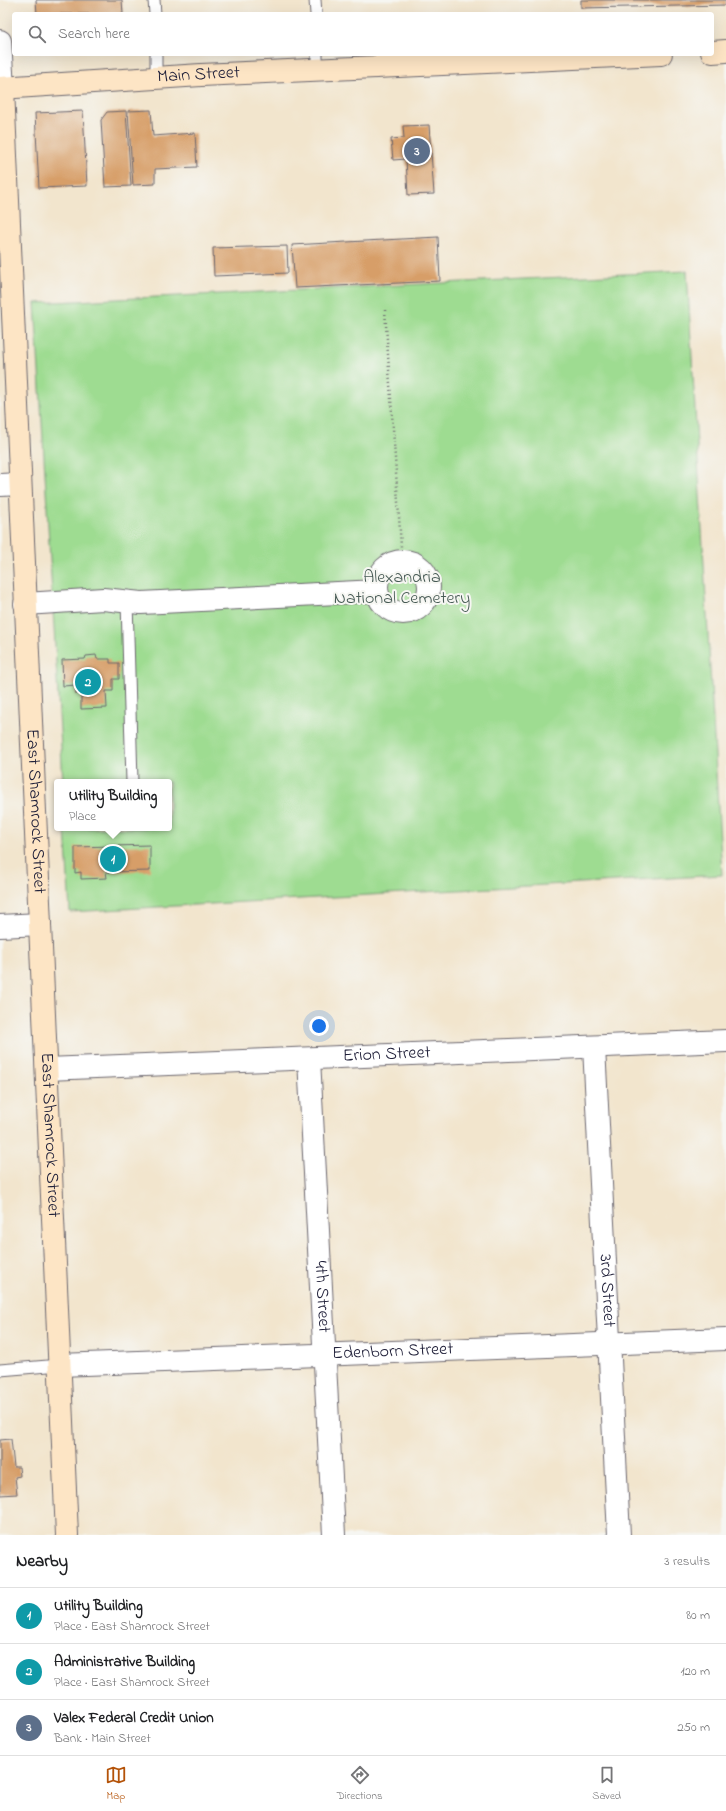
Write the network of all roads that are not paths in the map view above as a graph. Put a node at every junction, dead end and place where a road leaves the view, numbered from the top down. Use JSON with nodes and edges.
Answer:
{"nodes":[{"id":1,"x":154,"y":0,"type":"edge"},
{"id":2,"x":315,"y":0,"type":"edge"},
{"id":3,"x":155,"y":12,"type":"edge"},
{"id":4,"x":316,"y":12,"type":"edge"},
{"id":5,"x":0,"y":41,"type":"edge"},
{"id":6,"x":726,"y":51,"type":"edge"},
{"id":7,"x":714,"y":52,"type":"edge"},
{"id":8,"x":156,"y":56,"type":"edge"},
{"id":9,"x":575,"y":56,"type":"edge"},
{"id":10,"x":317,"y":62,"type":"edge"},
{"id":11,"x":156,"y":79,"type":"junction"},
{"id":12,"x":1,"y":88,"type":"edge"},
{"id":13,"x":10,"y":484,"type":"edge"},
{"id":14,"x":377,"y":591,"type":"junction"},
{"id":15,"x":126,"y":601,"type":"junction"},
{"id":16,"x":26,"y":604,"type":"junction"},
{"id":17,"x":132,"y":779,"type":"edge"},
{"id":18,"x":40,"y":924,"type":"junction"},
{"id":19,"x":0,"y":926,"type":"edge"},
{"id":20,"x":726,"y":1041,"type":"edge"},
{"id":21,"x":594,"y":1047,"type":"junction"},
{"id":22,"x":309,"y":1058,"type":"junction"},
{"id":23,"x":47,"y":1069,"type":"junction"},
{"id":24,"x":726,"y":1339,"type":"edge"},
{"id":25,"x":610,"y":1344,"type":"junction"},
{"id":26,"x":325,"y":1355,"type":"junction"},
{"id":27,"x":60,"y":1365,"type":"junction"},
{"id":28,"x":0,"y":1370,"type":"edge"},
{"id":29,"x":68,"y":1535,"type":"edge"},
{"id":30,"x":334,"y":1535,"type":"edge"},
{"id":31,"x":619,"y":1535,"type":"edge"}],
"edges":[{"from":1,"to":3,"type":"lane"},
{"from":2,"to":4,"type":"lane"},
{"from":5,"to":12,"type":"street"},
{"from":6,"to":7,"type":"main road"},
{"from":8,"to":11,"type":"lane"},
{"from":9,"to":10,"type":"main road","name":"Main Street"},
{"from":10,"to":11,"type":"main road","name":"Main Street"},
{"from":11,"to":12,"type":"main road","name":"Main Street"},
{"from":12,"to":13,"type":"main road","name":"East Shamrock Street"},
{"from":13,"to":16,"type":"main road","name":"East Shamrock Street"},
{"from":14,"to":14,"type":"street"},
{"from":14,"to":15,"type":"street"},
{"from":15,"to":16,"type":"street"},
{"from":15,"to":17,"type":"lane"},
{"from":16,"to":18,"type":"main road","name":"East Shamrock Street"},
{"from":18,"to":19,"type":"street"},
{"from":18,"to":23,"type":"main road","name":"East Shamrock Street"},
{"from":20,"to":21,"type":"street","name":"Erion Street"},
{"from":21,"to":22,"type":"street","name":"Erion Street"},
{"from":21,"to":25,"type":"street","name":"3rd Street"},
{"from":22,"to":23,"type":"street","name":"Erion Street"},
{"from":22,"to":26,"type":"street","name":"4th Street"},
{"from":23,"to":27,"type":"main road","name":"East Shamrock Street"},
{"from":24,"to":25,"type":"street","name":"Edenborn Street"},
{"from":25,"to":26,"type":"street","name":"Edenborn Street"},
{"from":25,"to":31,"type":"street","name":"3rd Street"},
{"from":26,"to":27,"type":"street","name":"Edenborn Street"},
{"from":26,"to":30,"type":"street","name":"4th Street"},
{"from":27,"to":28,"type":"lane"},
{"from":27,"to":29,"type":"main road","name":"East Shamrock Street"}]}
